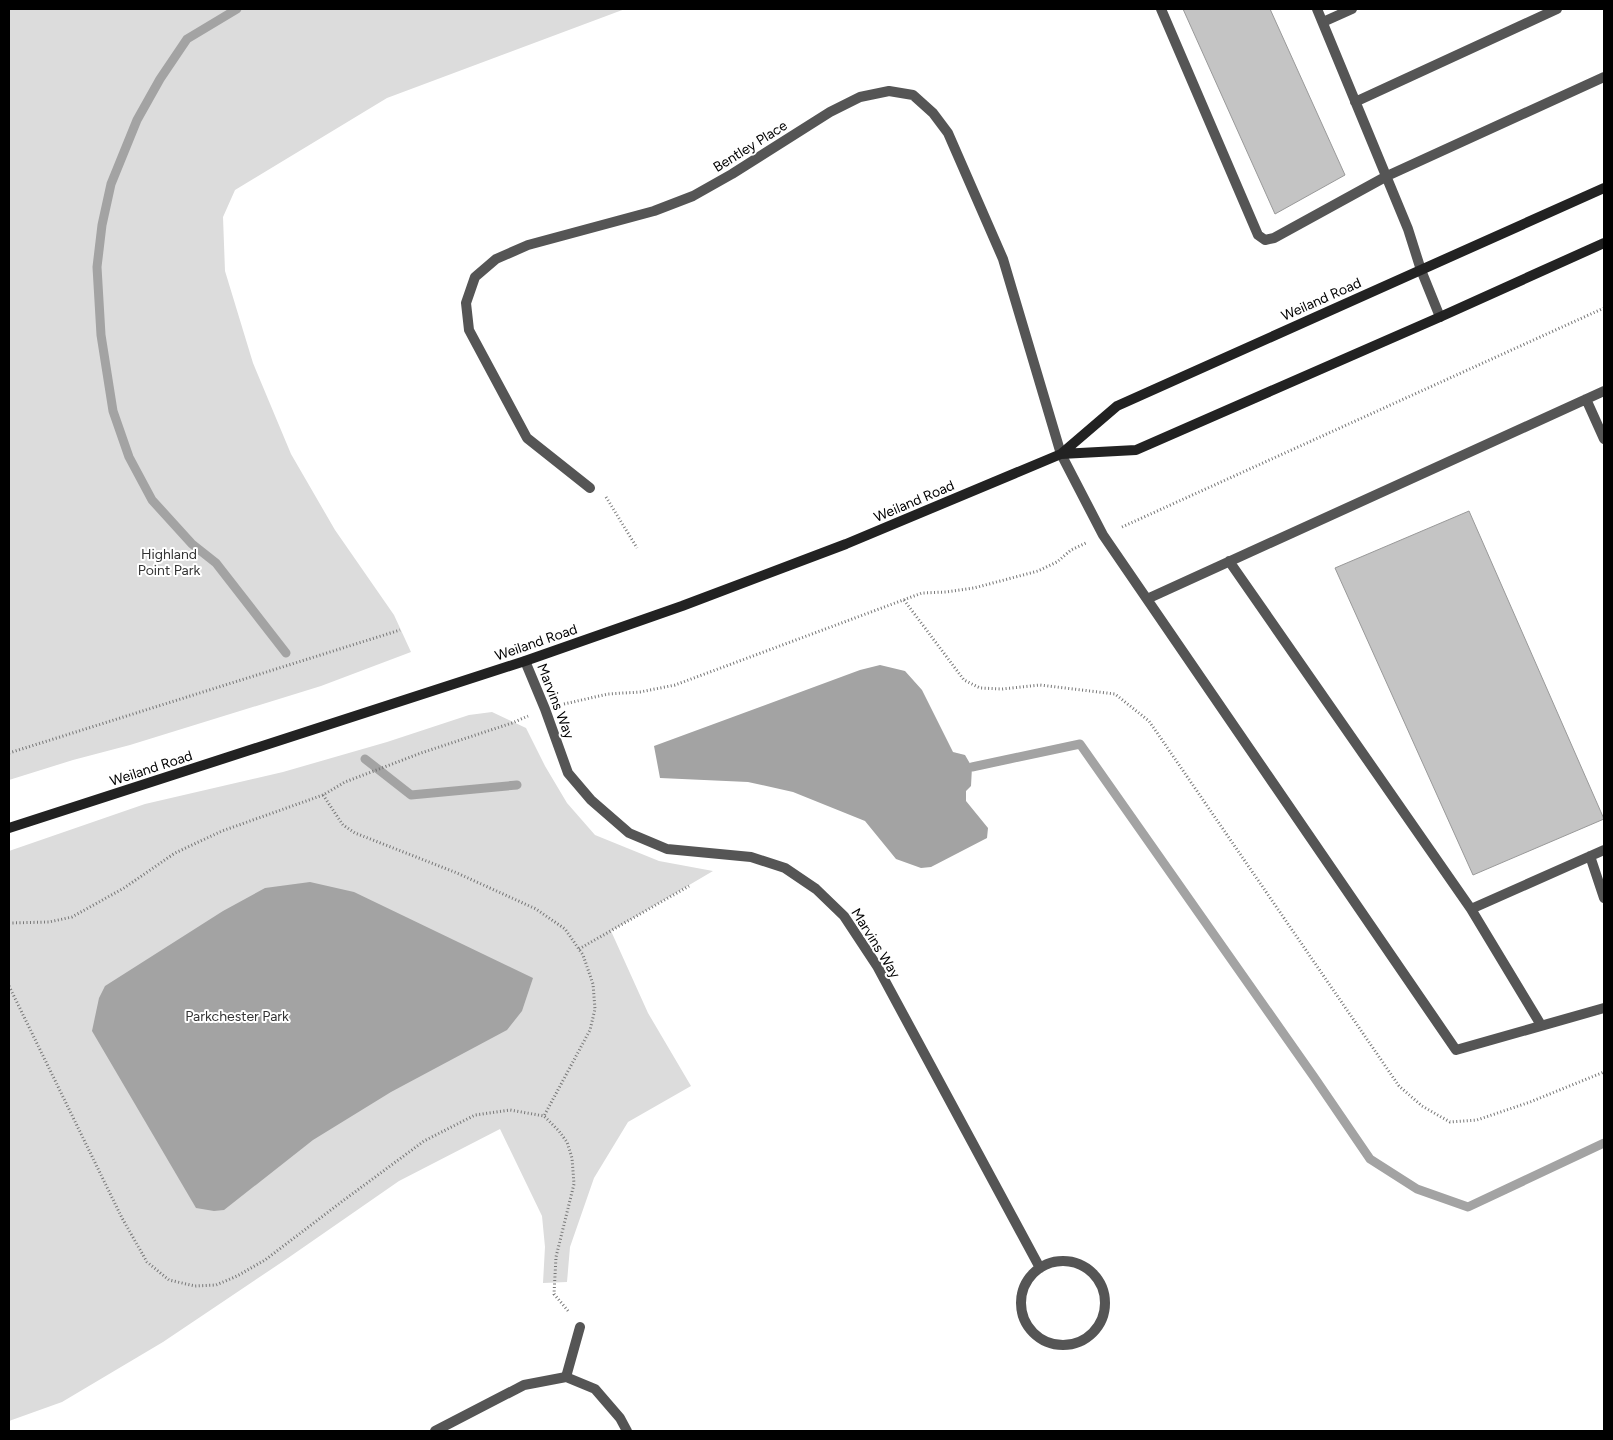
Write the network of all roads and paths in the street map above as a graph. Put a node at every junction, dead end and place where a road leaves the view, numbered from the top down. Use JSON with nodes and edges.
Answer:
{"nodes":[{"id":1,"x":1161,"y":9,"type":"edge"},
{"id":2,"x":1317,"y":9,"type":"edge"},
{"id":3,"x":1352,"y":9,"type":"edge"},
{"id":4,"x":1557,"y":9,"type":"edge"},
{"id":5,"x":1322,"y":22,"type":"junction"},
{"id":6,"x":1604,"y":77,"type":"edge"},
{"id":7,"x":1355,"y":102,"type":"junction"},
{"id":8,"x":1386,"y":176,"type":"junction"},
{"id":9,"x":1604,"y":188,"type":"edge"},
{"id":10,"x":1604,"y":243,"type":"edge"},
{"id":11,"x":1421,"y":270,"type":"junction"},
{"id":12,"x":1604,"y":308,"type":"edge"},
{"id":13,"x":1440,"y":317,"type":"junction"},
{"id":14,"x":1604,"y":391,"type":"edge"},
{"id":15,"x":1586,"y":399,"type":"junction"},
{"id":16,"x":1604,"y":439,"type":"edge"},
{"id":17,"x":1062,"y":454,"type":"junction"},
{"id":18,"x":590,"y":488,"type":"joint"},
{"id":19,"x":1103,"y":535,"type":"junction"},
{"id":20,"x":637,"y":548,"type":"dead end"},
{"id":21,"x":1229,"y":561,"type":"junction"},
{"id":22,"x":1146,"y":599,"type":"junction"},
{"id":23,"x":904,"y":600,"type":"junction"},
{"id":24,"x":400,"y":630,"type":"dead end"},
{"id":25,"x":525,"y":661,"type":"junction"},
{"id":26,"x":545,"y":709,"type":"junction"},
{"id":27,"x":9,"y":753,"type":"edge"},
{"id":28,"x":323,"y":796,"type":"junction"},
{"id":29,"x":9,"y":828,"type":"edge"},
{"id":30,"x":1604,"y":850,"type":"edge"},
{"id":31,"x":1590,"y":856,"type":"junction"},
{"id":32,"x":689,"y":886,"type":"dead end"},
{"id":33,"x":1604,"y":898,"type":"edge"},
{"id":34,"x":1471,"y":909,"type":"junction"},
{"id":35,"x":9,"y":923,"type":"edge"},
{"id":36,"x":579,"y":949,"type":"junction"},
{"id":37,"x":9,"y":986,"type":"edge"},
{"id":38,"x":1604,"y":1008,"type":"edge"},
{"id":39,"x":1541,"y":1025,"type":"junction"},
{"id":40,"x":1604,"y":1072,"type":"edge"},
{"id":41,"x":544,"y":1116,"type":"junction"},
{"id":42,"x":1040,"y":1268,"type":"junction"},
{"id":43,"x":580,"y":1327,"type":"joint"},
{"id":44,"x":566,"y":1378,"type":"junction"},
{"id":45,"x":435,"y":1431,"type":"edge"},
{"id":46,"x":627,"y":1431,"type":"edge"}],
"edges":[{"from":1,"to":8,"type":"street"},
{"from":2,"to":5,"type":"street"},
{"from":3,"to":5,"type":"street"},
{"from":4,"to":7,"type":"street"},
{"from":5,"to":7,"type":"street"},
{"from":6,"to":8,"type":"street"},
{"from":7,"to":8,"type":"street"},
{"from":8,"to":11,"type":"street"},
{"from":9,"to":11,"type":"main road","name":"Weiland Road"},
{"from":10,"to":13,"type":"main road","name":"Weiland Road"},
{"from":11,"to":13,"type":"street"},
{"from":11,"to":17,"type":"main road","name":"Weiland Road"},
{"from":12,"to":19,"type":"path"},
{"from":13,"to":17,"type":"main road","name":"Weiland Road"},
{"from":14,"to":15,"type":"street"},
{"from":15,"to":16,"type":"street"},
{"from":15,"to":21,"type":"street"},
{"from":17,"to":18,"type":"street","name":"Bentley Place"},
{"from":17,"to":19,"type":"street","name":"Bentley Place"},
{"from":17,"to":25,"type":"main road","name":"Weiland Road"},
{"from":18,"to":20,"type":"path"},
{"from":19,"to":22,"type":"street","name":"Bentley Place"},
{"from":19,"to":23,"type":"path"},
{"from":21,"to":22,"type":"street"},
{"from":21,"to":34,"type":"street"},
{"from":22,"to":39,"type":"street","name":"Bentley Place"},
{"from":23,"to":26,"type":"path"},
{"from":23,"to":40,"type":"path"},
{"from":24,"to":27,"type":"path"},
{"from":25,"to":26,"type":"street","name":"Marvins Way"},
{"from":25,"to":29,"type":"main road","name":"Weiland Road"},
{"from":26,"to":28,"type":"path"},
{"from":26,"to":42,"type":"street","name":"Marvins Way"},
{"from":28,"to":35,"type":"path"},
{"from":28,"to":36,"type":"path"},
{"from":30,"to":31,"type":"street"},
{"from":31,"to":33,"type":"street"},
{"from":31,"to":34,"type":"street"},
{"from":32,"to":36,"type":"path"},
{"from":34,"to":39,"type":"street"},
{"from":36,"to":41,"type":"path"},
{"from":37,"to":41,"type":"path"},
{"from":38,"to":39,"type":"street"},
{"from":41,"to":43,"type":"path"},
{"from":42,"to":42,"type":"street"},
{"from":43,"to":44,"type":"street"},
{"from":44,"to":45,"type":"street"},
{"from":44,"to":46,"type":"street"}]}
